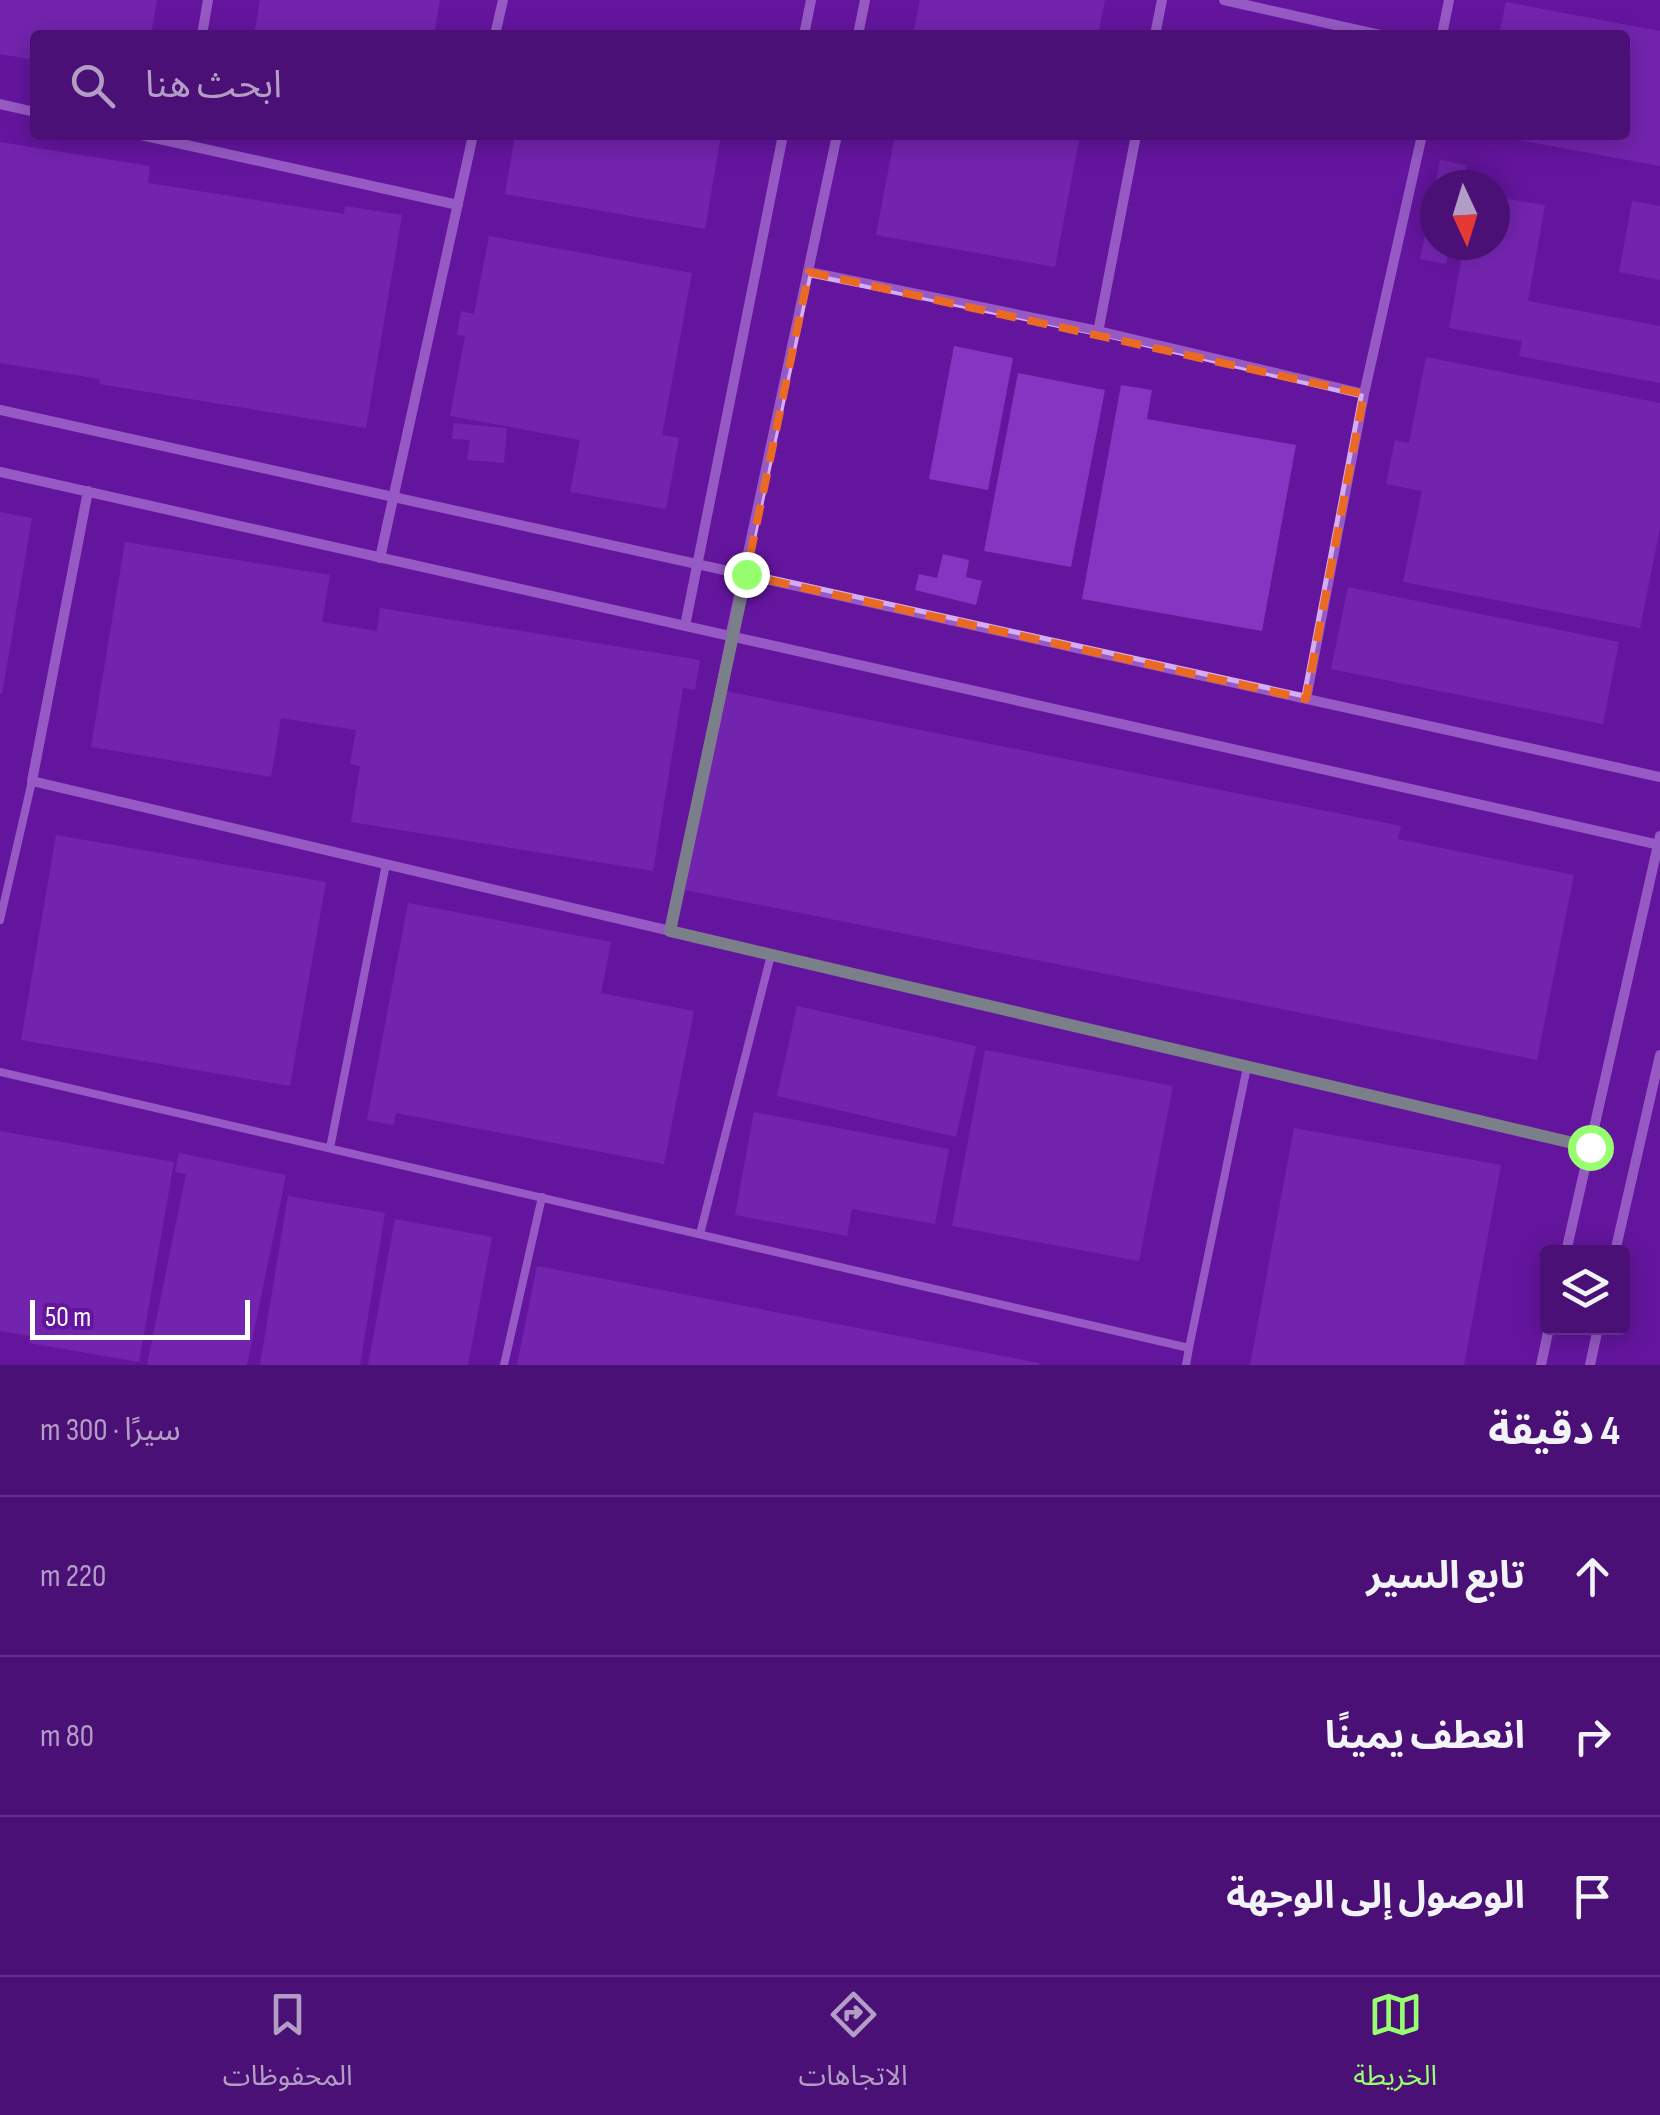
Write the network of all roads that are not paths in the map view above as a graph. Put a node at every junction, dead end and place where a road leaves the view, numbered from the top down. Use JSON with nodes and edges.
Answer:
{"nodes":[{"id":1,"x":208,"y":0,"type":"edge"},
{"id":2,"x":503,"y":0,"type":"edge"},
{"id":3,"x":812,"y":0,"type":"edge"},
{"id":4,"x":866,"y":0,"type":"edge"},
{"id":5,"x":1162,"y":0,"type":"edge"},
{"id":6,"x":1224,"y":0,"type":"edge"},
{"id":7,"x":1449,"y":0,"type":"edge"},
{"id":8,"x":203,"y":30,"type":"edge"},
{"id":9,"x":496,"y":30,"type":"edge"},
{"id":10,"x":805,"y":30,"type":"edge"},
{"id":11,"x":859,"y":30,"type":"edge"},
{"id":12,"x":1156,"y":30,"type":"edge"},
{"id":13,"x":1358,"y":30,"type":"edge"},
{"id":14,"x":1443,"y":30,"type":"edge"},
{"id":15,"x":0,"y":104,"type":"edge"},
{"id":16,"x":30,"y":111,"type":"edge"},
{"id":17,"x":182,"y":140,"type":"edge"},
{"id":18,"x":472,"y":140,"type":"edge"},
{"id":19,"x":783,"y":140,"type":"edge"},
{"id":20,"x":836,"y":140,"type":"edge"},
{"id":21,"x":1135,"y":140,"type":"edge"},
{"id":22,"x":1421,"y":140,"type":"edge"},
{"id":23,"x":458,"y":206,"type":"junction"},
{"id":24,"x":809,"y":272,"type":"junction"},
{"id":25,"x":1098,"y":332,"type":"junction"},
{"id":26,"x":1364,"y":394,"type":"junction"},
{"id":27,"x":0,"y":410,"type":"edge"},
{"id":28,"x":0,"y":472,"type":"edge"},
{"id":29,"x":88,"y":492,"type":"junction"},
{"id":30,"x":392,"y":499,"type":"junction"},
{"id":31,"x":380,"y":558,"type":"junction"},
{"id":32,"x":695,"y":564,"type":"junction"},
{"id":33,"x":746,"y":574,"type":"junction"},
{"id":34,"x":685,"y":626,"type":"junction"},
{"id":35,"x":730,"y":638,"type":"junction"},
{"id":36,"x":1306,"y":698,"type":"junction"},
{"id":37,"x":1660,"y":777,"type":"edge"},
{"id":38,"x":32,"y":781,"type":"junction"},
{"id":39,"x":1659,"y":842,"type":"edge"},
{"id":40,"x":386,"y":864,"type":"junction"},
{"id":41,"x":0,"y":920,"type":"edge"},
{"id":42,"x":670,"y":931,"type":"junction"},
{"id":43,"x":771,"y":955,"type":"junction"},
{"id":44,"x":1660,"y":1055,"type":"edge"},
{"id":45,"x":1247,"y":1067,"type":"junction"},
{"id":46,"x":0,"y":1072,"type":"edge"},
{"id":47,"x":1590,"y":1147,"type":"junction"},
{"id":48,"x":330,"y":1148,"type":"junction"},
{"id":49,"x":542,"y":1197,"type":"junction"},
{"id":50,"x":700,"y":1234,"type":"junction"},
{"id":51,"x":1568,"y":1245,"type":"edge"},
{"id":52,"x":1617,"y":1245,"type":"edge"},
{"id":53,"x":1547,"y":1335,"type":"edge"},
{"id":54,"x":1596,"y":1335,"type":"edge"},
{"id":55,"x":1189,"y":1348,"type":"junction"},
{"id":56,"x":504,"y":1365,"type":"edge"},
{"id":57,"x":1186,"y":1365,"type":"edge"},
{"id":58,"x":1541,"y":1365,"type":"edge"},
{"id":59,"x":1590,"y":1365,"type":"edge"}],
"edges":[{"from":1,"to":8,"type":"street"},
{"from":2,"to":9,"type":"street"},
{"from":3,"to":10,"type":"street"},
{"from":4,"to":11,"type":"street"},
{"from":5,"to":12,"type":"street"},
{"from":6,"to":13,"type":"street"},
{"from":7,"to":14,"type":"street"},
{"from":15,"to":16,"type":"street"},
{"from":17,"to":23,"type":"street"},
{"from":18,"to":23,"type":"street"},
{"from":19,"to":32,"type":"street"},
{"from":20,"to":24,"type":"street"},
{"from":21,"to":25,"type":"street"},
{"from":22,"to":26,"type":"street"},
{"from":23,"to":30,"type":"street"},
{"from":24,"to":25,"type":"street"},
{"from":24,"to":33,"type":"street"},
{"from":25,"to":26,"type":"street"},
{"from":26,"to":36,"type":"street"},
{"from":27,"to":30,"type":"street"},
{"from":28,"to":29,"type":"street"},
{"from":29,"to":31,"type":"street"},
{"from":29,"to":38,"type":"street"},
{"from":30,"to":31,"type":"street"},
{"from":30,"to":32,"type":"street"},
{"from":31,"to":34,"type":"street"},
{"from":32,"to":33,"type":"street"},
{"from":32,"to":34,"type":"street"},
{"from":33,"to":35,"type":"street"},
{"from":33,"to":36,"type":"street"},
{"from":34,"to":35,"type":"street"},
{"from":35,"to":39,"type":"street"},
{"from":35,"to":42,"type":"lane"},
{"from":36,"to":37,"type":"street"},
{"from":38,"to":40,"type":"street"},
{"from":38,"to":41,"type":"lane"},
{"from":39,"to":47,"type":"street"},
{"from":40,"to":42,"type":"street"},
{"from":40,"to":48,"type":"lane"},
{"from":42,"to":43,"type":"street"},
{"from":43,"to":45,"type":"street"},
{"from":43,"to":50,"type":"lane"},
{"from":44,"to":52,"type":"street"},
{"from":45,"to":47,"type":"street"},
{"from":45,"to":55,"type":"lane"},
{"from":46,"to":48,"type":"lane"},
{"from":47,"to":51,"type":"street"},
{"from":48,"to":49,"type":"lane"},
{"from":49,"to":50,"type":"lane"},
{"from":49,"to":56,"type":"lane"},
{"from":50,"to":55,"type":"lane"},
{"from":53,"to":58,"type":"street"},
{"from":54,"to":59,"type":"street"},
{"from":55,"to":57,"type":"lane"}]}
